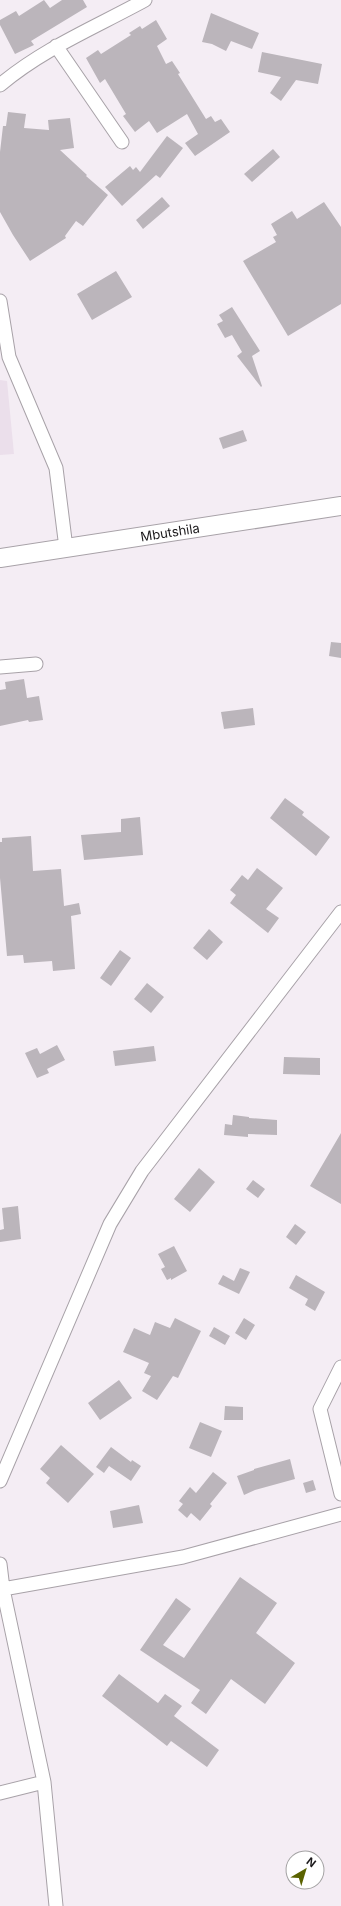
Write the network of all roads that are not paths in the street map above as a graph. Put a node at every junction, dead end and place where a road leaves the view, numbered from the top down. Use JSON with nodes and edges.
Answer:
{"nodes":[{"id":1,"x":145,"y":0,"type":"edge"},
{"id":2,"x":56,"y":46,"type":"junction"},
{"id":3,"x":0,"y":85,"type":"edge"},
{"id":4,"x":122,"y":142,"type":"dead end"},
{"id":5,"x":0,"y":301,"type":"edge"},
{"id":6,"x":341,"y":506,"type":"edge"},
{"id":7,"x":66,"y":548,"type":"junction"},
{"id":8,"x":0,"y":558,"type":"edge"},
{"id":9,"x":36,"y":664,"type":"dead end"},
{"id":10,"x":0,"y":667,"type":"edge"},
{"id":11,"x":341,"y":912,"type":"edge"},
{"id":12,"x":341,"y":1367,"type":"edge"},
{"id":13,"x":0,"y":1481,"type":"edge"},
{"id":14,"x":341,"y":1494,"type":"edge"},
{"id":15,"x":341,"y":1514,"type":"edge"},
{"id":16,"x":0,"y":1564,"type":"edge"},
{"id":17,"x":3,"y":1589,"type":"junction"},
{"id":18,"x":44,"y":1782,"type":"junction"},
{"id":19,"x":0,"y":1793,"type":"edge"},
{"id":20,"x":56,"y":1906,"type":"edge"}],
"edges":[{"from":1,"to":2,"type":"street"},
{"from":2,"to":3,"type":"street"},
{"from":2,"to":4,"type":"street"},
{"from":5,"to":7,"type":"street"},
{"from":6,"to":7,"type":"street","name":"Mbutshila"},
{"from":7,"to":8,"type":"street","name":"Mbutshila"},
{"from":9,"to":10,"type":"street"},
{"from":11,"to":13,"type":"street"},
{"from":12,"to":14,"type":"street"},
{"from":15,"to":17,"type":"street"},
{"from":16,"to":17,"type":"street"},
{"from":17,"to":18,"type":"street"},
{"from":18,"to":19,"type":"street"},
{"from":18,"to":20,"type":"street"}]}
